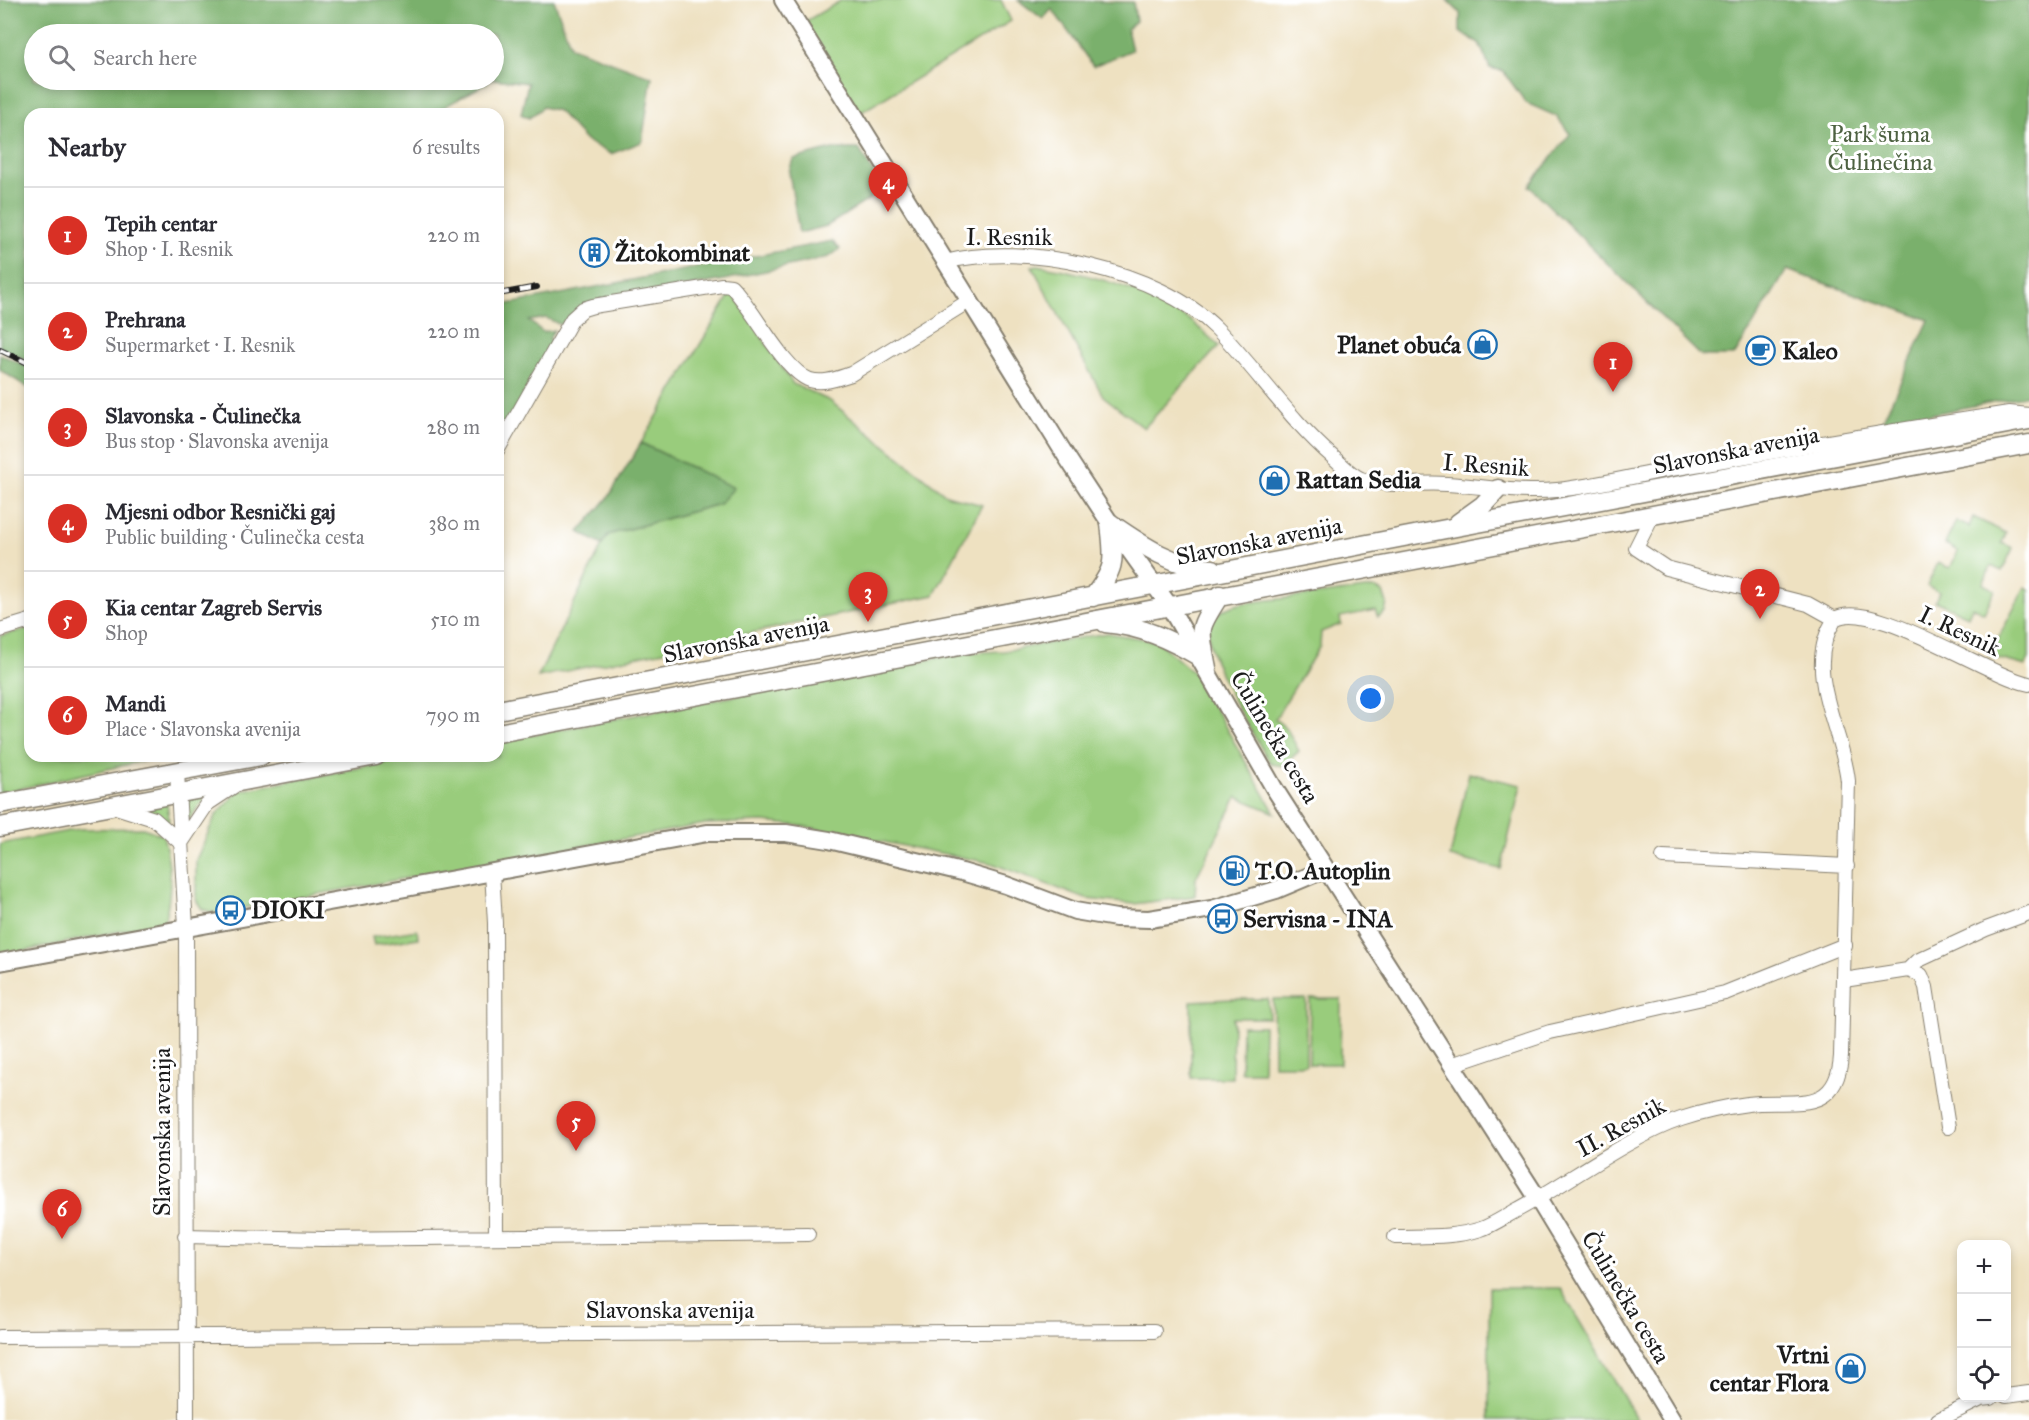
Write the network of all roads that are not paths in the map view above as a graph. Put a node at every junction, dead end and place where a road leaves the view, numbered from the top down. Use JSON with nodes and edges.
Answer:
{"nodes":[{"id":1,"x":783,"y":0,"type":"edge"},
{"id":2,"x":945,"y":262,"type":"junction"},
{"id":3,"x":969,"y":301,"type":"junction"},
{"id":4,"x":2029,"y":418,"type":"edge"},
{"id":5,"x":504,"y":438,"type":"edge"},
{"id":6,"x":2029,"y":444,"type":"edge"},
{"id":7,"x":1498,"y":489,"type":"junction"},
{"id":8,"x":1653,"y":514,"type":"junction"},
{"id":9,"x":1110,"y":524,"type":"junction"},
{"id":10,"x":1451,"y":528,"type":"junction"},
{"id":11,"x":1238,"y":570,"type":"junction"},
{"id":12,"x":1155,"y":585,"type":"junction"},
{"id":13,"x":1220,"y":595,"type":"junction"},
{"id":14,"x":1093,"y":597,"type":"junction"},
{"id":15,"x":1168,"y":604,"type":"junction"},
{"id":16,"x":1835,"y":619,"type":"junction"},
{"id":17,"x":1085,"y":621,"type":"junction"},
{"id":18,"x":24,"y":623,"type":"edge"},
{"id":19,"x":0,"y":630,"type":"edge"},
{"id":20,"x":1203,"y":663,"type":"junction"},
{"id":21,"x":2029,"y":684,"type":"edge"},
{"id":22,"x":504,"y":709,"type":"edge"},
{"id":23,"x":504,"y":732,"type":"edge"},
{"id":24,"x":230,"y":762,"type":"edge"},
{"id":25,"x":344,"y":762,"type":"edge"},
{"id":26,"x":177,"y":772,"type":"junction"},
{"id":27,"x":242,"y":781,"type":"junction"},
{"id":28,"x":177,"y":793,"type":"junction"},
{"id":29,"x":0,"y":804,"type":"edge"},
{"id":30,"x":112,"y":806,"type":"junction"},
{"id":31,"x":0,"y":827,"type":"edge"},
{"id":32,"x":181,"y":843,"type":"junction"},
{"id":33,"x":1662,"y":857,"type":"dead end"},
{"id":34,"x":1847,"y":866,"type":"junction"},
{"id":35,"x":1326,"y":869,"type":"junction"},
{"id":36,"x":492,"y":872,"type":"junction"},
{"id":37,"x":2029,"y":913,"type":"edge"},
{"id":38,"x":186,"y":927,"type":"junction"},
{"id":39,"x":1845,"y":945,"type":"junction"},
{"id":40,"x":0,"y":962,"type":"edge"},
{"id":41,"x":1908,"y":970,"type":"junction"},
{"id":42,"x":1844,"y":980,"type":"junction"},
{"id":43,"x":1451,"y":1065,"type":"junction"},
{"id":44,"x":1948,"y":1127,"type":"dead end"},
{"id":45,"x":1538,"y":1199,"type":"junction"},
{"id":46,"x":808,"y":1234,"type":"dead end"},
{"id":47,"x":185,"y":1236,"type":"junction"},
{"id":48,"x":496,"y":1237,"type":"junction"},
{"id":49,"x":1395,"y":1237,"type":"dead end"},
{"id":50,"x":1154,"y":1331,"type":"dead end"},
{"id":51,"x":186,"y":1336,"type":"junction"},
{"id":52,"x":0,"y":1337,"type":"edge"},
{"id":53,"x":2029,"y":1393,"type":"edge"},
{"id":54,"x":2011,"y":1395,"type":"edge"},
{"id":55,"x":1975,"y":1402,"type":"edge"},
{"id":56,"x":187,"y":1420,"type":"edge"},
{"id":57,"x":1672,"y":1420,"type":"edge"},
{"id":58,"x":1938,"y":1420,"type":"edge"}],
"edges":[{"from":1,"to":2,"type":"street","name":"Čulinečka cesta"},
{"from":2,"to":3,"type":"street","name":"Čulinečka cesta"},
{"from":2,"to":7,"type":"street","name":"I. Resnik"},
{"from":3,"to":5,"type":"street"},
{"from":3,"to":9,"type":"street","name":"Čulinečka cesta"},
{"from":4,"to":7,"type":"street","name":"I. Resnik"},
{"from":4,"to":10,"type":"main road","name":"Slavonska avenija"},
{"from":6,"to":8,"type":"main road","name":"Slavonska avenija"},
{"from":7,"to":10,"type":"main road"},
{"from":8,"to":13,"type":"main road","name":"Slavonska avenija"},
{"from":8,"to":16,"type":"street","name":"Slavonska avenija"},
{"from":9,"to":11,"type":"main road"},
{"from":9,"to":12,"type":"street","name":"Čulinečka cesta"},
{"from":9,"to":14,"type":"main road"},
{"from":10,"to":11,"type":"main road","name":"Slavonska avenija"},
{"from":11,"to":12,"type":"main road","name":"Slavonska avenija"},
{"from":12,"to":14,"type":"main road","name":"Slavonska avenija"},
{"from":12,"to":15,"type":"street","name":"Čulinečka cesta"},
{"from":13,"to":15,"type":"main road","name":"Slavonska avenija"},
{"from":13,"to":20,"type":"main road"},
{"from":14,"to":22,"type":"main road","name":"Slavonska avenija"},
{"from":15,"to":17,"type":"main road","name":"Slavonska avenija"},
{"from":15,"to":20,"type":"street","name":"Čulinečka cesta"},
{"from":16,"to":21,"type":"street","name":"I. Resnik"},
{"from":16,"to":34,"type":"street","name":"II. Resnik"},
{"from":17,"to":20,"type":"main road"},
{"from":17,"to":23,"type":"main road","name":"Slavonska avenija"},
{"from":18,"to":19,"type":"street"},
{"from":20,"to":35,"type":"street","name":"Čulinečka cesta"},
{"from":24,"to":26,"type":"main road"},
{"from":25,"to":27,"type":"main road"},
{"from":26,"to":28,"type":"street","name":"Slavonska avenija"},
{"from":26,"to":29,"type":"main road"},
{"from":27,"to":28,"type":"main road"},
{"from":27,"to":32,"type":"street"},
{"from":28,"to":30,"type":"main road"},
{"from":28,"to":32,"type":"street","name":"Slavonska avenija"},
{"from":30,"to":31,"type":"main road"},
{"from":30,"to":32,"type":"street"},
{"from":32,"to":38,"type":"street","name":"Slavonska avenija"},
{"from":33,"to":34,"type":"street"},
{"from":34,"to":39,"type":"street","name":"II. Resnik"},
{"from":35,"to":36,"type":"street"},
{"from":35,"to":43,"type":"street","name":"Čulinečka cesta"},
{"from":36,"to":38,"type":"street"},
{"from":36,"to":48,"type":"street"},
{"from":37,"to":41,"type":"street"},
{"from":38,"to":40,"type":"street"},
{"from":38,"to":47,"type":"street","name":"Slavonska avenija"},
{"from":39,"to":42,"type":"street","name":"II. Resnik"},
{"from":39,"to":43,"type":"street"},
{"from":41,"to":42,"type":"street"},
{"from":41,"to":44,"type":"street"},
{"from":42,"to":45,"type":"street","name":"II. Resnik"},
{"from":43,"to":45,"type":"street","name":"Čulinečka cesta"},
{"from":45,"to":49,"type":"street"},
{"from":45,"to":57,"type":"street","name":"Čulinečka cesta"},
{"from":46,"to":48,"type":"street"},
{"from":47,"to":48,"type":"street"},
{"from":47,"to":51,"type":"street","name":"Slavonska avenija"},
{"from":50,"to":51,"type":"street","name":"Slavonska avenija"},
{"from":51,"to":52,"type":"street","name":"Slavonska avenija"},
{"from":51,"to":56,"type":"street","name":"Slavonska avenija"},
{"from":53,"to":54,"type":"street"},
{"from":55,"to":58,"type":"street"}]}
